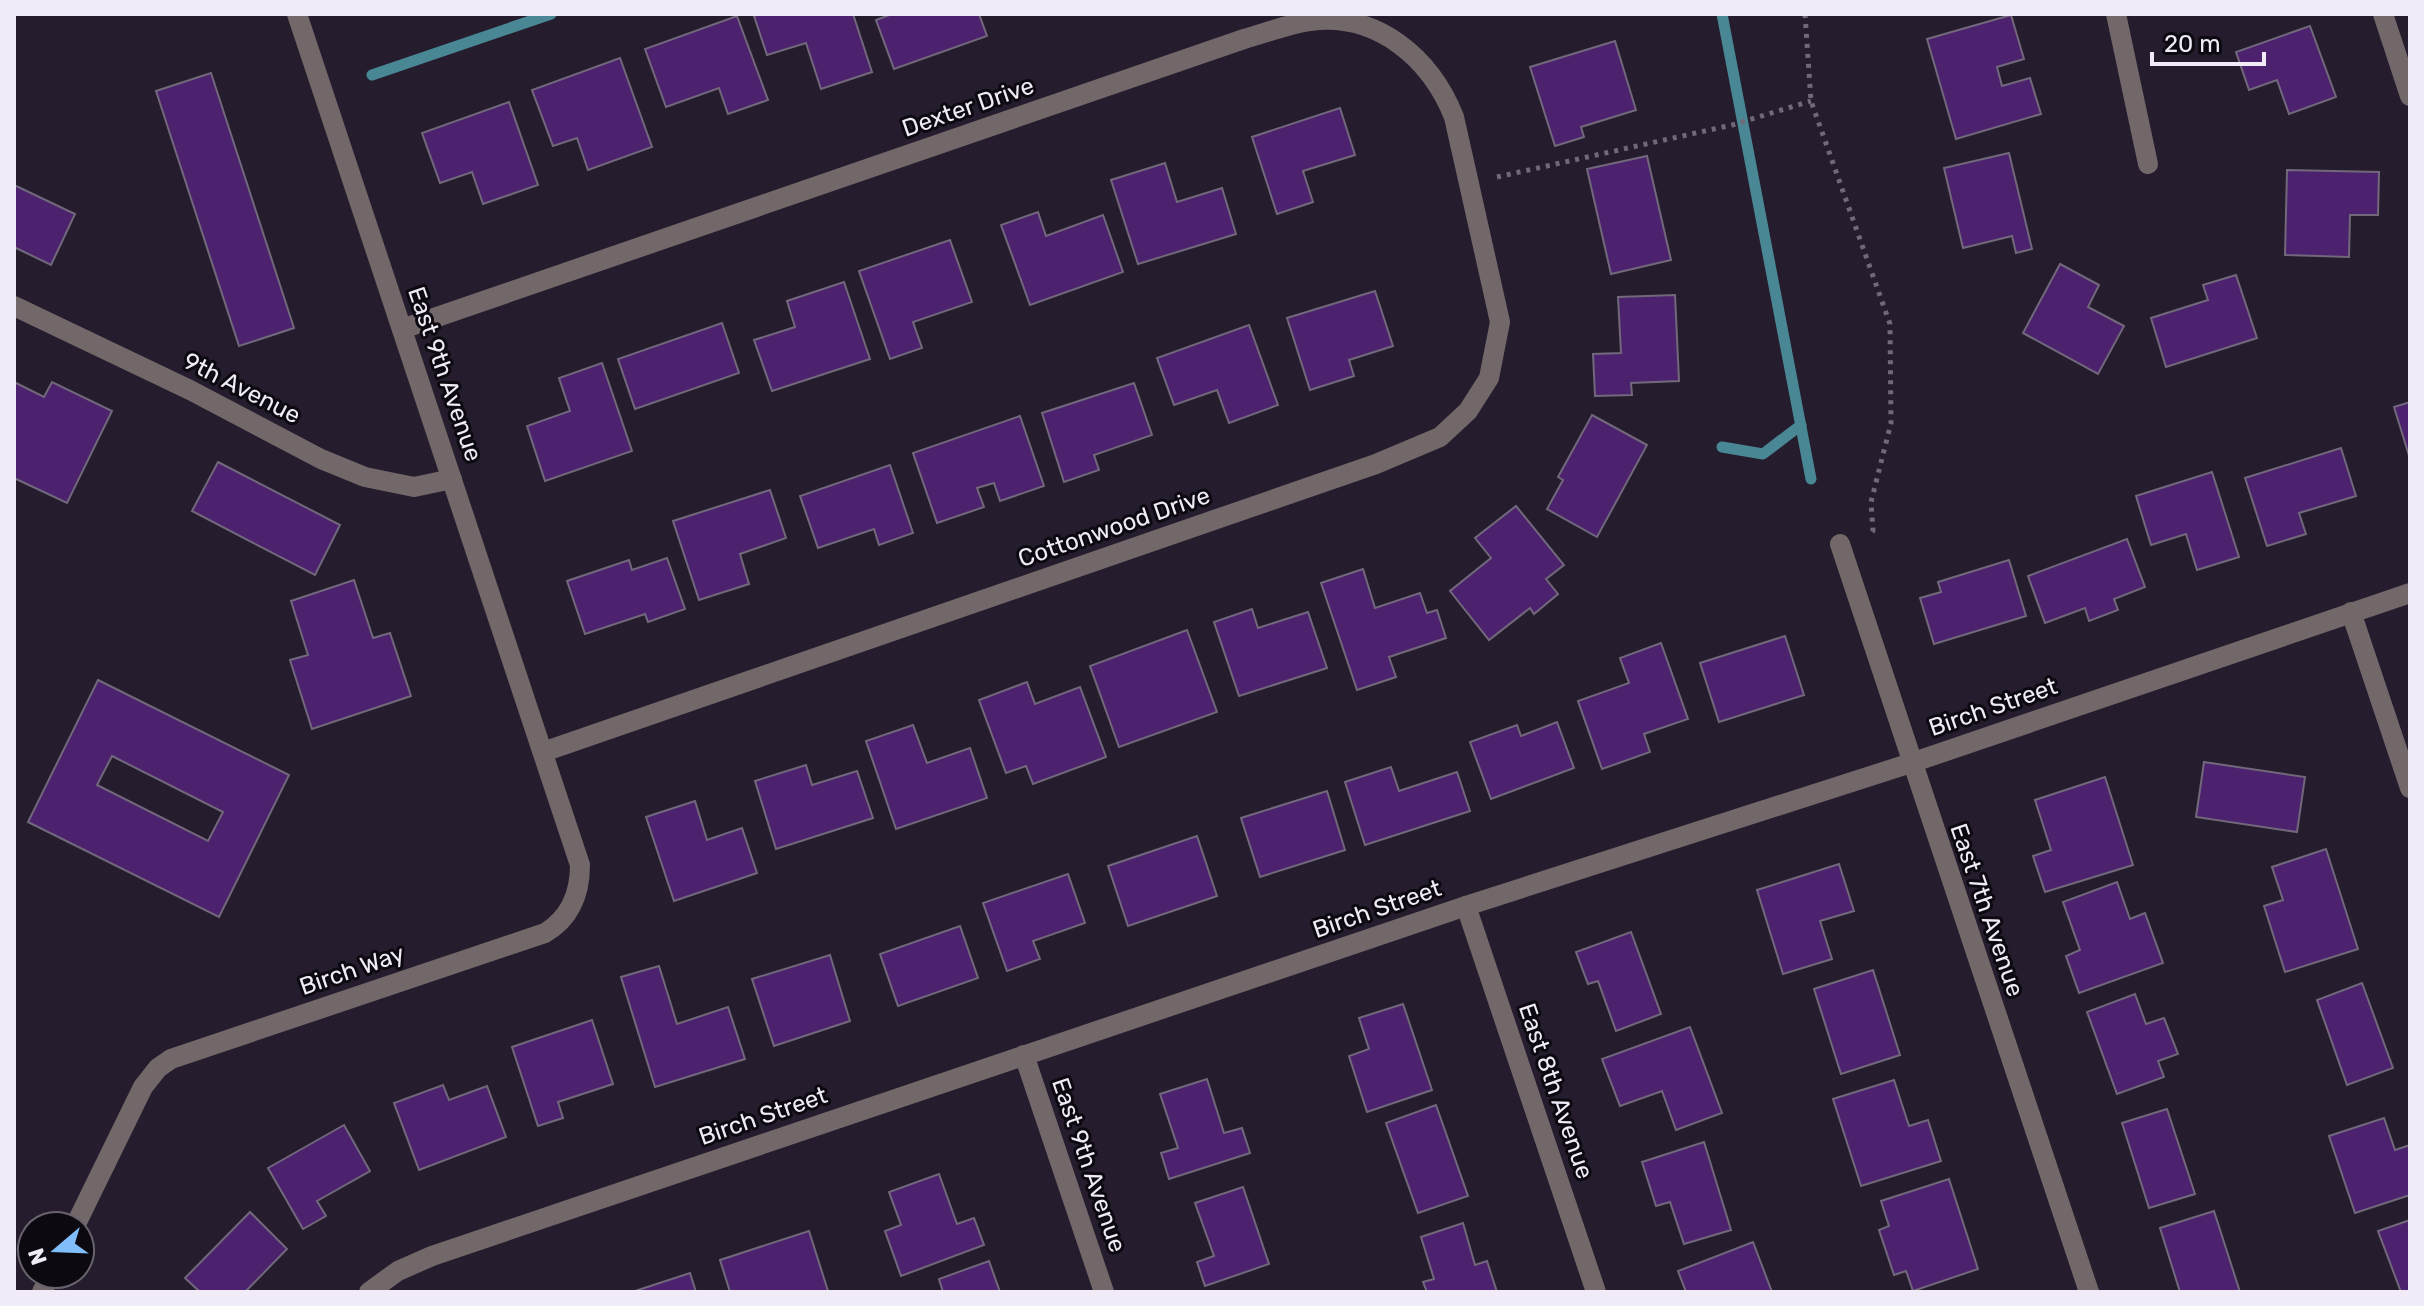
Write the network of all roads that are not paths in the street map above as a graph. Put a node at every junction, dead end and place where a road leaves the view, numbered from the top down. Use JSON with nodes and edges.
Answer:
{"nodes":[{"id":1,"x":297,"y":14,"type":"edge"},
{"id":2,"x":2116,"y":14,"type":"edge"},
{"id":3,"x":2383,"y":14,"type":"edge"},
{"id":4,"x":2410,"y":96,"type":"edge"},
{"id":5,"x":2148,"y":164,"type":"dead end"},
{"id":6,"x":1470,"y":183,"type":"joint"},
{"id":7,"x":14,"y":306,"type":"edge"},
{"id":8,"x":402,"y":329,"type":"junction"},
{"id":9,"x":452,"y":479,"type":"junction"},
{"id":10,"x":1840,"y":544,"type":"road end"},
{"id":11,"x":2410,"y":593,"type":"edge"},
{"id":12,"x":2351,"y":612,"type":"junction"},
{"id":13,"x":543,"y":752,"type":"junction"},
{"id":14,"x":1911,"y":763,"type":"junction"},
{"id":15,"x":2410,"y":788,"type":"edge"},
{"id":16,"x":1466,"y":906,"type":"junction"},
{"id":17,"x":1024,"y":1055,"type":"junction"},
{"id":18,"x":83,"y":1210,"type":"edge"},
{"id":19,"x":369,"y":1292,"type":"edge"},
{"id":20,"x":1104,"y":1292,"type":"edge"},
{"id":21,"x":1596,"y":1292,"type":"edge"},
{"id":22,"x":2089,"y":1292,"type":"edge"}],
"edges":[{"from":1,"to":8,"type":"street","name":"East 9th Avenue"},
{"from":2,"to":5,"type":"street"},
{"from":3,"to":4,"type":"street"},
{"from":6,"to":8,"type":"street","name":"Dexter Drive"},
{"from":6,"to":13,"type":"street","name":"Cottonwood Drive"},
{"from":7,"to":9,"type":"street","name":"9th Avenue"},
{"from":8,"to":9,"type":"street","name":"East 9th Avenue"},
{"from":9,"to":13,"type":"street","name":"East 9th Avenue"},
{"from":10,"to":14,"type":"street","name":"East 7th Avenue"},
{"from":11,"to":12,"type":"street","name":"Birch Street"},
{"from":12,"to":14,"type":"street","name":"Birch Street"},
{"from":12,"to":15,"type":"street"},
{"from":13,"to":18,"type":"street","name":"Birch Way"},
{"from":14,"to":16,"type":"street","name":"Birch Street"},
{"from":14,"to":22,"type":"street","name":"East 7th Avenue"},
{"from":16,"to":17,"type":"street","name":"Birch Street"},
{"from":16,"to":21,"type":"street","name":"East 8th Avenue"},
{"from":17,"to":19,"type":"street","name":"Birch Street"},
{"from":17,"to":20,"type":"street","name":"East 9th Avenue"}]}
